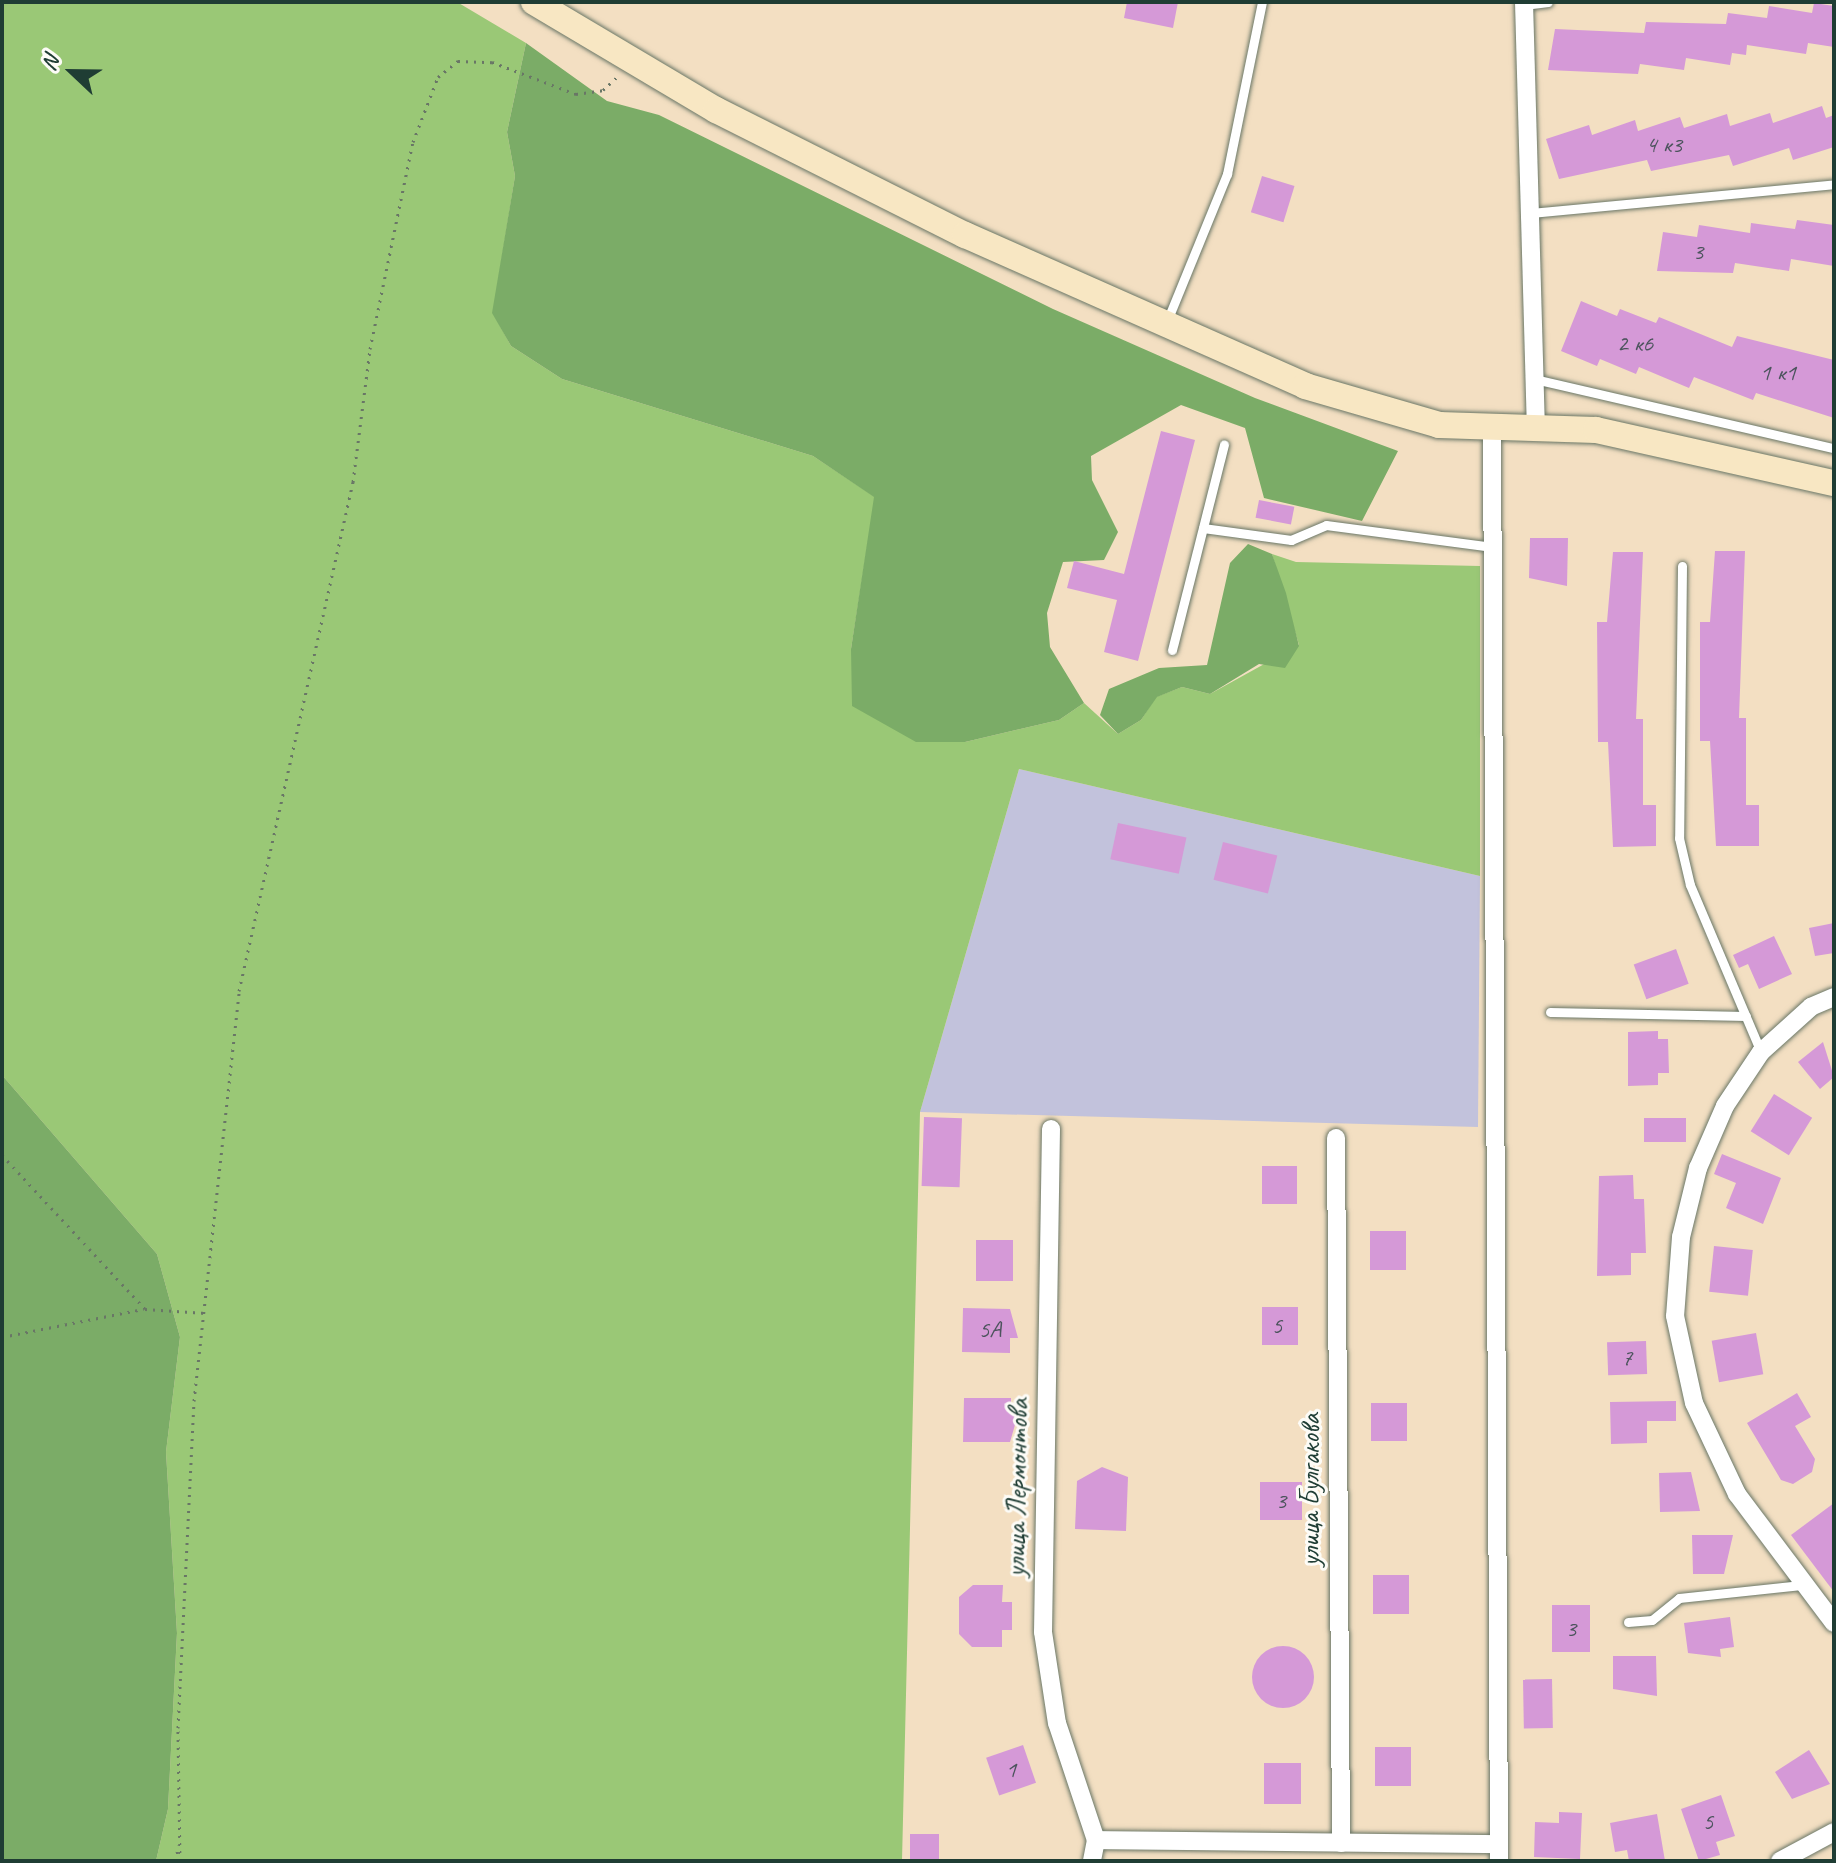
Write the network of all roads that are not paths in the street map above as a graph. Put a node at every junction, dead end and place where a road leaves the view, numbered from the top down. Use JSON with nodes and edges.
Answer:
{"nodes":[{"id":1,"x":534,"y":2,"type":"edge"},
{"id":2,"x":1262,"y":2,"type":"edge"},
{"id":3,"x":1548,"y":2,"type":"edge"},
{"id":4,"x":1524,"y":3,"type":"edge"},
{"id":5,"x":1834,"y":184,"type":"edge"},
{"id":6,"x":1530,"y":213,"type":"junction"},
{"id":7,"x":1165,"y":328,"type":"junction"},
{"id":8,"x":1534,"y":379,"type":"junction"},
{"id":9,"x":1536,"y":425,"type":"junction"},
{"id":10,"x":1492,"y":428,"type":"junction"},
{"id":11,"x":1224,"y":444,"type":"dead end"},
{"id":12,"x":1834,"y":448,"type":"edge"},
{"id":13,"x":1834,"y":483,"type":"edge"},
{"id":14,"x":1203,"y":528,"type":"junction"},
{"id":15,"x":1493,"y":547,"type":"junction"},
{"id":16,"x":1682,"y":566,"type":"dead end"},
{"id":17,"x":1172,"y":650,"type":"dead end"},
{"id":18,"x":1834,"y":997,"type":"edge"},
{"id":19,"x":1550,"y":1012,"type":"dead end"},
{"id":20,"x":1746,"y":1016,"type":"junction"},
{"id":21,"x":1761,"y":1052,"type":"junction"},
{"id":22,"x":1051,"y":1129,"type":"dead end"},
{"id":23,"x":1336,"y":1138,"type":"dead end"},
{"id":24,"x":1801,"y":1585,"type":"junction"},
{"id":25,"x":1628,"y":1622,"type":"dead end"},
{"id":26,"x":1834,"y":1623,"type":"edge"},
{"id":27,"x":1834,"y":1832,"type":"edge"},
{"id":28,"x":1096,"y":1840,"type":"junction"},
{"id":29,"x":1341,"y":1843,"type":"junction"},
{"id":30,"x":1499,"y":1853,"type":"edge"},
{"id":31,"x":1092,"y":1861,"type":"edge"},
{"id":32,"x":1780,"y":1861,"type":"edge"}],
"edges":[{"from":1,"to":7,"type":"street"},
{"from":2,"to":7,"type":"lane"},
{"from":3,"to":4,"type":"lane"},
{"from":4,"to":6,"type":"street"},
{"from":5,"to":6,"type":"lane"},
{"from":6,"to":8,"type":"street"},
{"from":7,"to":10,"type":"street"},
{"from":8,"to":9,"type":"street"},
{"from":8,"to":12,"type":"lane"},
{"from":9,"to":10,"type":"street"},
{"from":9,"to":13,"type":"street"},
{"from":10,"to":15,"type":"street"},
{"from":11,"to":14,"type":"lane"},
{"from":14,"to":15,"type":"lane"},
{"from":14,"to":17,"type":"lane"},
{"from":15,"to":30,"type":"street"},
{"from":16,"to":20,"type":"lane"},
{"from":18,"to":21,"type":"street"},
{"from":19,"to":20,"type":"lane"},
{"from":20,"to":21,"type":"lane"},
{"from":21,"to":24,"type":"street"},
{"from":22,"to":28,"type":"street","name":"улица Лермонтова"},
{"from":23,"to":29,"type":"street","name":"улица Булгакова"},
{"from":24,"to":25,"type":"lane"},
{"from":24,"to":26,"type":"street"},
{"from":27,"to":32,"type":"street"},
{"from":28,"to":29,"type":"street"},
{"from":28,"to":31,"type":"street"},
{"from":29,"to":30,"type":"street"}]}
